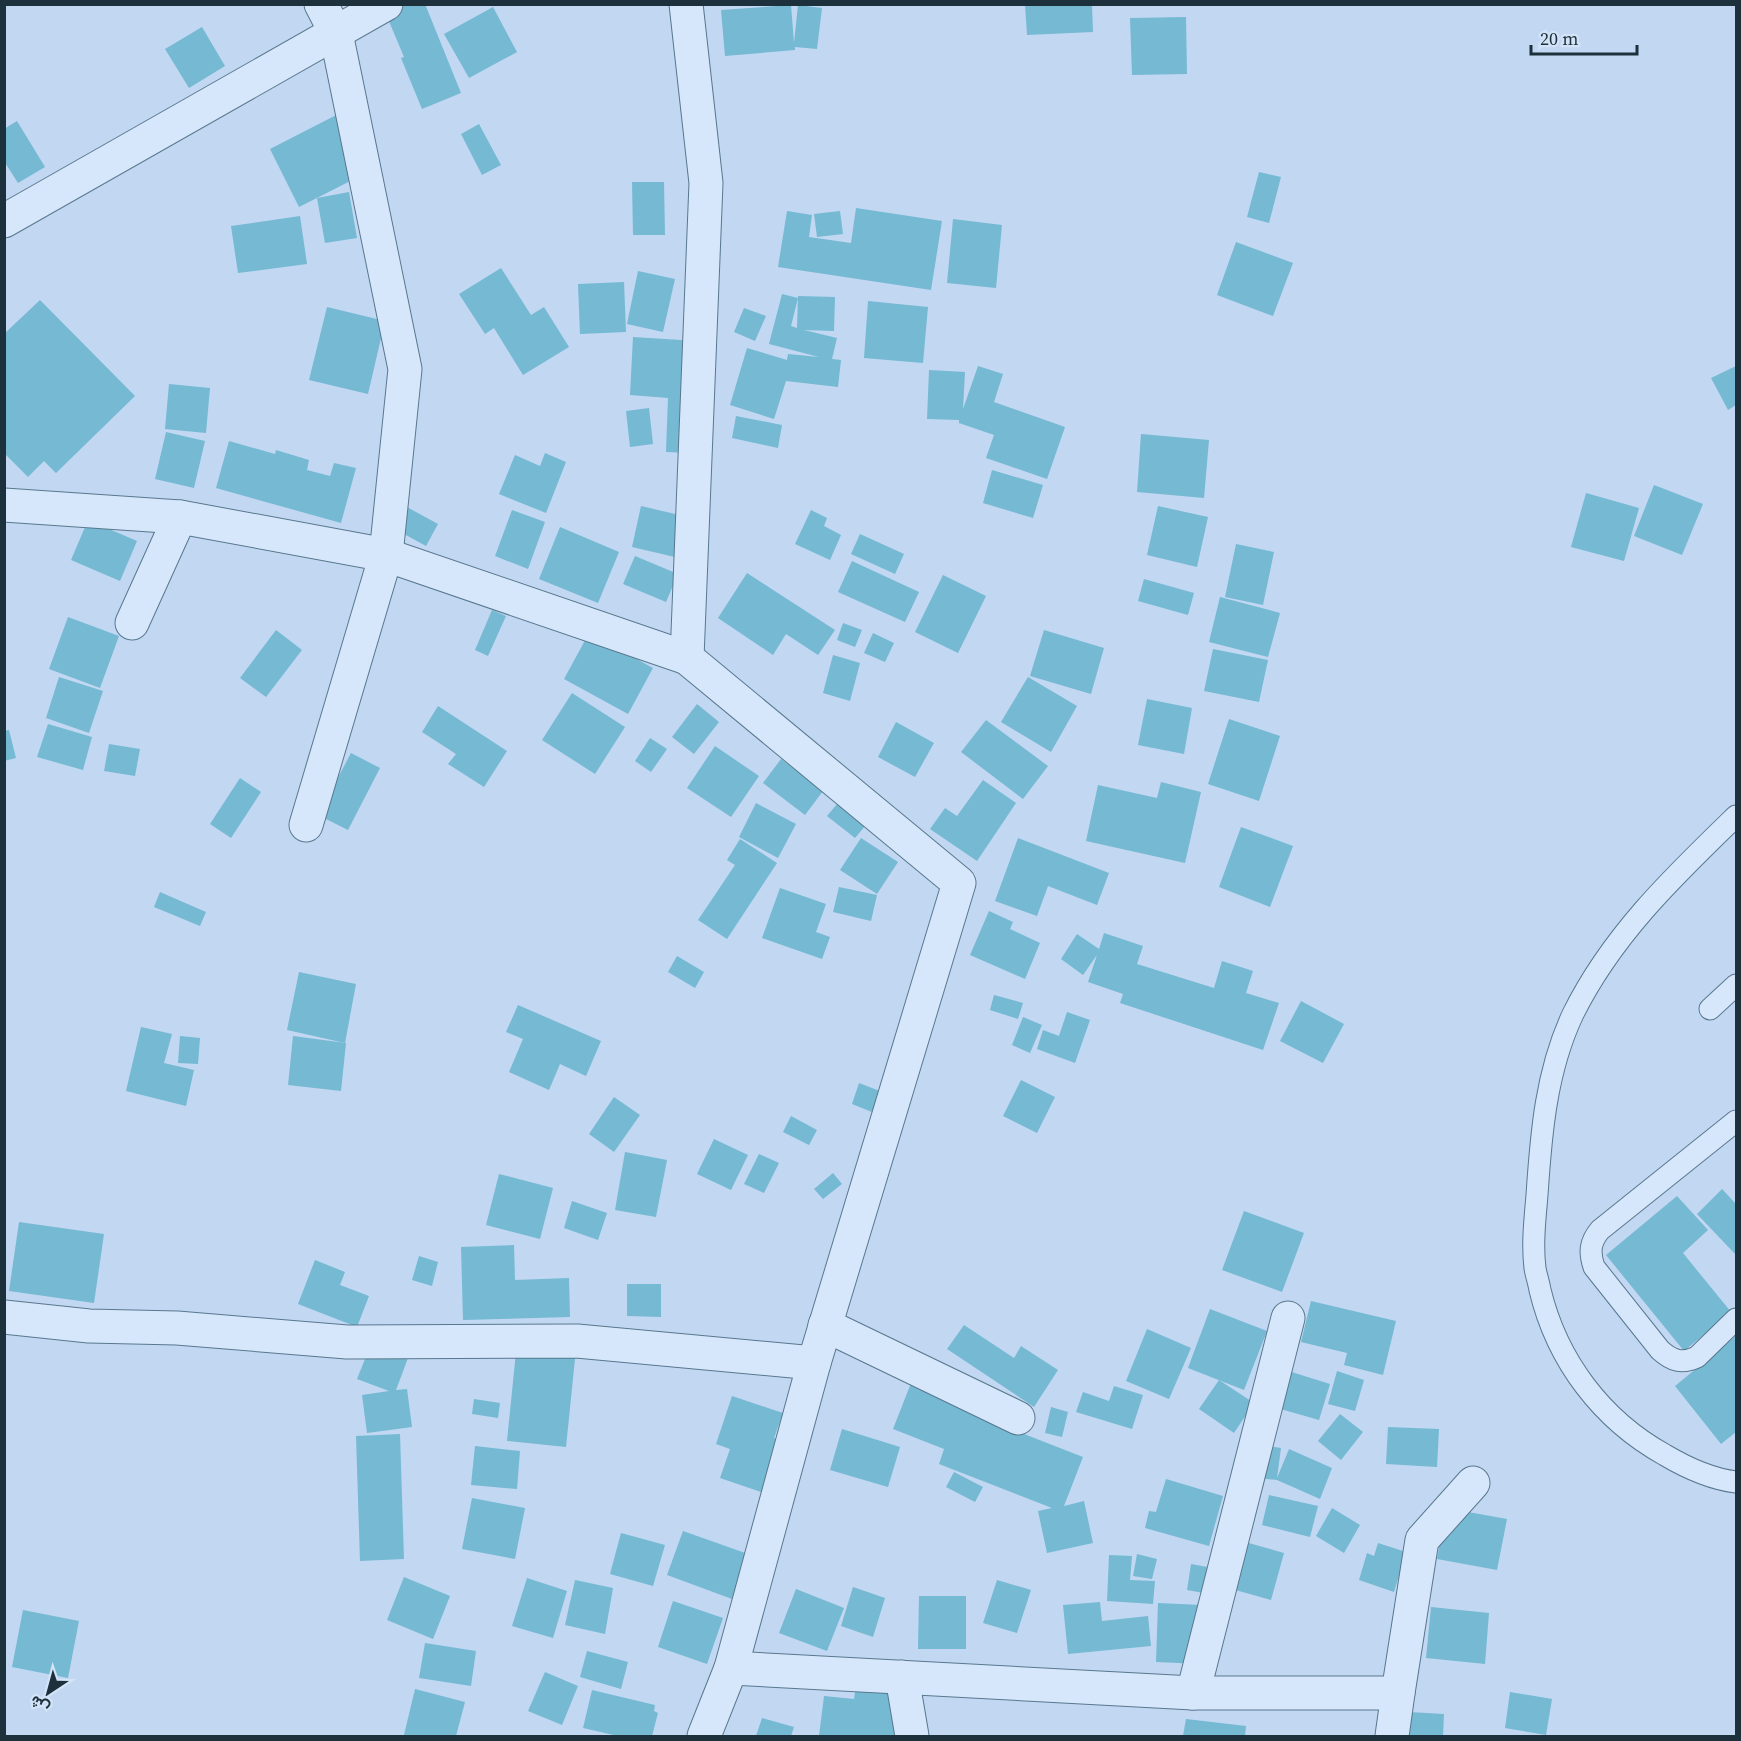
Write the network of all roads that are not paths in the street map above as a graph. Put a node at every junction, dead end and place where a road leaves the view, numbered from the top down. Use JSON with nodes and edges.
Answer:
{"nodes":[{"id":1,"x":321,"y":4,"type":"edge"},
{"id":2,"x":386,"y":4,"type":"edge"},
{"id":3,"x":686,"y":4,"type":"edge"},
{"id":4,"x":336,"y":33,"type":"junction"},
{"id":5,"x":4,"y":221,"type":"edge"},
{"id":6,"x":4,"y":505,"type":"edge"},
{"id":7,"x":180,"y":517,"type":"junction"},
{"id":8,"x":386,"y":555,"type":"junction"},
{"id":9,"x":132,"y":623,"type":"dead end"},
{"id":10,"x":687,"y":658,"type":"junction"},
{"id":11,"x":1737,"y":816,"type":"edge"},
{"id":12,"x":306,"y":825,"type":"dead end"},
{"id":13,"x":1737,"y":985,"type":"edge"},
{"id":14,"x":1710,"y":1009,"type":"dead end"},
{"id":15,"x":1737,"y":1121,"type":"edge"},
{"id":16,"x":4,"y":1317,"type":"edge"},
{"id":17,"x":1288,"y":1318,"type":"dead end"},
{"id":18,"x":1737,"y":1319,"type":"edge"},
{"id":19,"x":825,"y":1325,"type":"junction"},
{"id":20,"x":814,"y":1363,"type":"junction"},
{"id":21,"x":1018,"y":1418,"type":"dead end"},
{"id":22,"x":1737,"y":1482,"type":"edge"},
{"id":23,"x":1473,"y":1483,"type":"dead end"},
{"id":24,"x":731,"y":1668,"type":"junction"},
{"id":25,"x":902,"y":1677,"type":"junction"},
{"id":26,"x":1193,"y":1694,"type":"junction"},
{"id":27,"x":1398,"y":1694,"type":"junction"},
{"id":28,"x":704,"y":1737,"type":"edge"},
{"id":29,"x":912,"y":1737,"type":"edge"},
{"id":30,"x":1392,"y":1737,"type":"edge"}],
"edges":[{"from":1,"to":4,"type":"street"},
{"from":2,"to":4,"type":"street"},
{"from":3,"to":10,"type":"street"},
{"from":4,"to":5,"type":"street"},
{"from":4,"to":8,"type":"street"},
{"from":6,"to":7,"type":"street"},
{"from":7,"to":8,"type":"street"},
{"from":7,"to":9,"type":"street"},
{"from":8,"to":10,"type":"street"},
{"from":8,"to":12,"type":"street"},
{"from":10,"to":19,"type":"street"},
{"from":11,"to":22,"type":"lane"},
{"from":13,"to":14,"type":"lane"},
{"from":15,"to":18,"type":"lane"},
{"from":16,"to":20,"type":"street"},
{"from":17,"to":26,"type":"street"},
{"from":19,"to":20,"type":"street"},
{"from":19,"to":21,"type":"street"},
{"from":20,"to":24,"type":"street"},
{"from":23,"to":27,"type":"street"},
{"from":24,"to":25,"type":"street"},
{"from":24,"to":28,"type":"street"},
{"from":25,"to":26,"type":"street"},
{"from":25,"to":29,"type":"street"},
{"from":26,"to":27,"type":"street"},
{"from":27,"to":30,"type":"street"}]}
